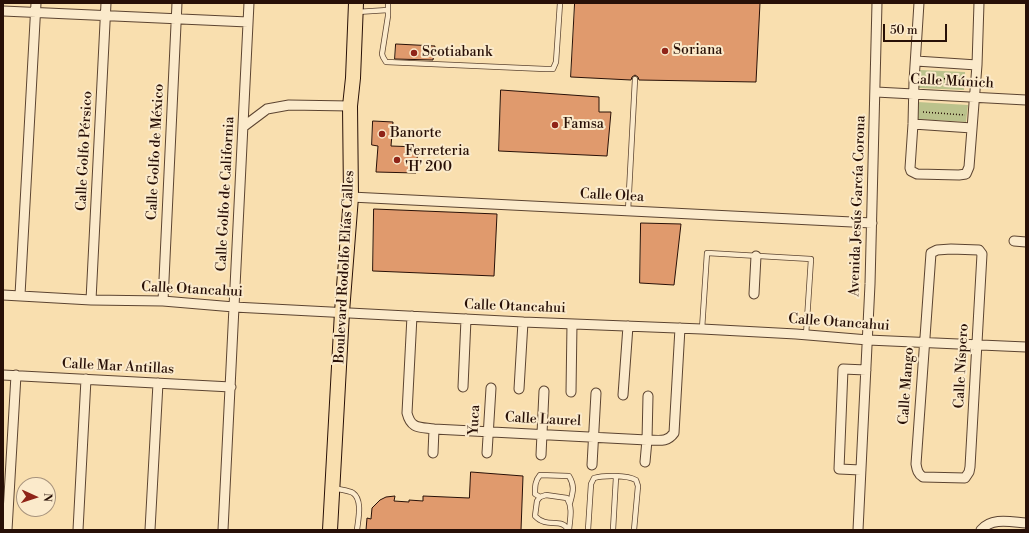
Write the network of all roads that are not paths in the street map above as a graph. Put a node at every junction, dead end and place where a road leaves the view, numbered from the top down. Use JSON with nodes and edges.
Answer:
{"nodes":[{"id":1,"x":106,"y":3,"type":"edge"},
{"id":2,"x":176,"y":3,"type":"edge"},
{"id":3,"x":249,"y":3,"type":"edge"},
{"id":4,"x":388,"y":3,"type":"edge"},
{"id":5,"x":560,"y":3,"type":"edge"},
{"id":6,"x":878,"y":3,"type":"edge"},
{"id":7,"x":919,"y":3,"type":"edge"},
{"id":8,"x":979,"y":3,"type":"edge"},
{"id":9,"x":35,"y":8,"type":"edge"},
{"id":10,"x":356,"y":8,"type":"edge"},
{"id":11,"x":3,"y":10,"type":"edge"},
{"id":12,"x":388,"y":10,"type":"junction"},
{"id":13,"x":106,"y":15,"type":"junction"},
{"id":14,"x":176,"y":19,"type":"junction"},
{"id":15,"x":248,"y":22,"type":"junction"},
{"id":16,"x":916,"y":61,"type":"junction"},
{"id":17,"x":977,"y":65,"type":"junction"},
{"id":18,"x":635,"y":79,"type":"dead end"},
{"id":19,"x":876,"y":92,"type":"junction"},
{"id":20,"x":913,"y":94,"type":"junction"},
{"id":21,"x":975,"y":98,"type":"junction"},
{"id":22,"x":1026,"y":100,"type":"edge"},
{"id":23,"x":350,"y":106,"type":"junction"},
{"id":24,"x":913,"y":124,"type":"junction"},
{"id":25,"x":243,"y":127,"type":"junction"},
{"id":26,"x":972,"y":128,"type":"junction"},
{"id":27,"x":351,"y":197,"type":"junction"},
{"id":28,"x":628,"y":210,"type":"junction"},
{"id":29,"x":872,"y":223,"type":"junction"},
{"id":30,"x":1014,"y":241,"type":"dead end"},
{"id":31,"x":1026,"y":242,"type":"edge"},
{"id":32,"x":982,"y":254,"type":"joint"},
{"id":33,"x":756,"y":256,"type":"junction"},
{"id":34,"x":754,"y":294,"type":"dead end"},
{"id":35,"x":3,"y":295,"type":"edge"},
{"id":36,"x":20,"y":296,"type":"junction"},
{"id":37,"x":91,"y":300,"type":"junction"},
{"id":38,"x":163,"y":301,"type":"junction"},
{"id":39,"x":234,"y":307,"type":"junction"},
{"id":40,"x":342,"y":312,"type":"junction"},
{"id":41,"x":412,"y":316,"type":"junction"},
{"id":42,"x":466,"y":319,"type":"junction"},
{"id":43,"x":523,"y":322,"type":"junction"},
{"id":44,"x":572,"y":324,"type":"junction"},
{"id":45,"x":628,"y":326,"type":"junction"},
{"id":46,"x":680,"y":328,"type":"junction"},
{"id":47,"x":702,"y":329,"type":"junction"},
{"id":48,"x":806,"y":335,"type":"junction"},
{"id":49,"x":868,"y":340,"type":"junction"},
{"id":50,"x":924,"y":342,"type":"junction"},
{"id":51,"x":977,"y":344,"type":"junction"},
{"id":52,"x":1026,"y":347,"type":"edge"},
{"id":53,"x":866,"y":370,"type":"junction"},
{"id":54,"x":3,"y":374,"type":"edge"},
{"id":55,"x":16,"y":375,"type":"junction"},
{"id":56,"x":86,"y":379,"type":"junction"},
{"id":57,"x":158,"y":383,"type":"junction"},
{"id":58,"x":231,"y":387,"type":"junction"},
{"id":59,"x":463,"y":387,"type":"dead end"},
{"id":60,"x":491,"y":388,"type":"dead end"},
{"id":61,"x":519,"y":389,"type":"dead end"},
{"id":62,"x":544,"y":391,"type":"dead end"},
{"id":63,"x":571,"y":392,"type":"dead end"},
{"id":64,"x":596,"y":393,"type":"dead end"},
{"id":65,"x":623,"y":395,"type":"dead end"},
{"id":66,"x":648,"y":396,"type":"dead end"},
{"id":67,"x":434,"y":429,"type":"junction"},
{"id":68,"x":489,"y":431,"type":"junction"},
{"id":69,"x":542,"y":434,"type":"junction"},
{"id":70,"x":594,"y":437,"type":"junction"},
{"id":71,"x":647,"y":440,"type":"junction"},
{"id":72,"x":433,"y":452,"type":"dead end"},
{"id":73,"x":487,"y":454,"type":"dead end"},
{"id":74,"x":541,"y":455,"type":"dead end"},
{"id":75,"x":644,"y":462,"type":"dead end"},
{"id":76,"x":592,"y":465,"type":"dead end"},
{"id":77,"x":861,"y":470,"type":"junction"},
{"id":78,"x":616,"y":477,"type":"junction"},
{"id":79,"x":965,"y":478,"type":"joint"},
{"id":80,"x":332,"y":488,"type":"junction"},
{"id":81,"x":540,"y":497,"type":"junction"},
{"id":82,"x":570,"y":503,"type":"junction"},
{"id":83,"x":1026,"y":523,"type":"edge"},
{"id":84,"x":7,"y":530,"type":"edge"},
{"id":85,"x":78,"y":530,"type":"edge"},
{"id":86,"x":150,"y":530,"type":"edge"},
{"id":87,"x":223,"y":530,"type":"edge"},
{"id":88,"x":330,"y":530,"type":"edge"},
{"id":89,"x":357,"y":530,"type":"edge"},
{"id":90,"x":569,"y":530,"type":"edge"},
{"id":91,"x":588,"y":530,"type":"edge"},
{"id":92,"x":613,"y":530,"type":"edge"},
{"id":93,"x":634,"y":530,"type":"edge"},
{"id":94,"x":858,"y":530,"type":"edge"},
{"id":95,"x":981,"y":530,"type":"edge"}],
"edges":[{"from":1,"to":13,"type":"street","name":"Calle Golfo Pérsico"},
{"from":2,"to":14,"type":"street","name":"Calle Golfo de México"},
{"from":3,"to":15,"type":"street","name":"Calle Golfo de California"},
{"from":4,"to":12,"type":"lane"},
{"from":5,"to":12,"type":"lane"},
{"from":6,"to":19,"type":"street","name":"Avenida Jesús García Corona"},
{"from":7,"to":16,"type":"street"},
{"from":8,"to":17,"type":"street"},
{"from":9,"to":11,"type":"street"},
{"from":9,"to":13,"type":"street"},
{"from":9,"to":36,"type":"street"},
{"from":10,"to":12,"type":"lane"},
{"from":10,"to":23,"type":"main road","name":"Boulevard Rodolfo Elías Calles"},
{"from":13,"to":14,"type":"street"},
{"from":13,"to":37,"type":"street","name":"Calle Golfo Pérsico"},
{"from":14,"to":15,"type":"street"},
{"from":14,"to":38,"type":"street","name":"Calle Golfo de México"},
{"from":15,"to":25,"type":"street","name":"Calle Golfo de California"},
{"from":16,"to":17,"type":"street"},
{"from":16,"to":20,"type":"street"},
{"from":17,"to":21,"type":"street"},
{"from":18,"to":28,"type":"lane"},
{"from":19,"to":20,"type":"street","name":"Calle Múnich"},
{"from":19,"to":29,"type":"street","name":"Avenida Jesús García Corona"},
{"from":20,"to":21,"type":"street","name":"Calle Múnich"},
{"from":20,"to":24,"type":"street"},
{"from":21,"to":22,"type":"street","name":"Calle Múnich"},
{"from":21,"to":26,"type":"street"},
{"from":23,"to":25,"type":"street"},
{"from":23,"to":27,"type":"main road","name":"Boulevard Rodolfo Elías Calles"},
{"from":24,"to":26,"type":"street"},
{"from":24,"to":26,"type":"street"},
{"from":25,"to":39,"type":"street","name":"Calle Golfo de California"},
{"from":27,"to":28,"type":"street","name":"Calle Olea"},
{"from":27,"to":40,"type":"main road","name":"Boulevard Rodolfo Elías Calles"},
{"from":28,"to":29,"type":"street","name":"Calle Olea"},
{"from":29,"to":49,"type":"street","name":"Avenida Jesús García Corona"},
{"from":30,"to":31,"type":"street"},
{"from":32,"to":50,"type":"street","name":"Calle Mango"},
{"from":32,"to":51,"type":"street","name":"Calle Níspero"},
{"from":33,"to":34,"type":"street"},
{"from":33,"to":47,"type":"lane"},
{"from":33,"to":48,"type":"lane"},
{"from":35,"to":36,"type":"street","name":"Calle Otancahui"},
{"from":36,"to":37,"type":"street","name":"Calle Otancahui"},
{"from":37,"to":38,"type":"street","name":"Calle Otancahui"},
{"from":38,"to":39,"type":"street","name":"Calle Otancahui"},
{"from":39,"to":40,"type":"street","name":"Calle Otancahui"},
{"from":39,"to":58,"type":"street","name":"Calle Golfo de California"},
{"from":40,"to":41,"type":"street","name":"Calle Otancahui"},
{"from":40,"to":80,"type":"main road","name":"Boulevard Rodolfo Elías Calles"},
{"from":41,"to":42,"type":"street","name":"Calle Otancahui"},
{"from":41,"to":67,"type":"street","name":"Calle Laurel"},
{"from":42,"to":43,"type":"street","name":"Calle Otancahui"},
{"from":42,"to":59,"type":"street"},
{"from":43,"to":44,"type":"street","name":"Calle Otancahui"},
{"from":43,"to":61,"type":"street"},
{"from":44,"to":45,"type":"street","name":"Calle Otancahui"},
{"from":44,"to":63,"type":"street"},
{"from":45,"to":46,"type":"street","name":"Calle Otancahui"},
{"from":45,"to":65,"type":"street"},
{"from":46,"to":47,"type":"street","name":"Calle Otancahui"},
{"from":46,"to":71,"type":"street","name":"Calle Laurel"},
{"from":47,"to":48,"type":"street","name":"Calle Otancahui"},
{"from":48,"to":49,"type":"street","name":"Calle Otancahui"},
{"from":49,"to":50,"type":"street","name":"Calle Otancahui"},
{"from":49,"to":53,"type":"street","name":"Avenida Jesús García Corona"},
{"from":50,"to":51,"type":"street","name":"Calle Otancahui"},
{"from":50,"to":79,"type":"street","name":"Calle Mango"},
{"from":51,"to":52,"type":"street","name":"Calle Otancahui"},
{"from":51,"to":79,"type":"street","name":"Calle Níspero"},
{"from":53,"to":77,"type":"street","name":"Avenida Jesús García Corona"},
{"from":53,"to":77,"type":"street"},
{"from":54,"to":55,"type":"street","name":"Calle Mar Antillas"},
{"from":55,"to":56,"type":"street","name":"Calle Mar Antillas"},
{"from":55,"to":84,"type":"street"},
{"from":56,"to":57,"type":"street","name":"Calle Mar Antillas"},
{"from":56,"to":85,"type":"street"},
{"from":57,"to":58,"type":"street","name":"Calle Mar Antillas"},
{"from":57,"to":86,"type":"street"},
{"from":58,"to":87,"type":"street","name":"Calle Golfo de California"},
{"from":60,"to":68,"type":"street","name":"Yuca"},
{"from":62,"to":69,"type":"street"},
{"from":64,"to":70,"type":"street"},
{"from":66,"to":71,"type":"street"},
{"from":67,"to":68,"type":"street","name":"Calle Laurel"},
{"from":67,"to":72,"type":"street"},
{"from":68,"to":69,"type":"street","name":"Calle Laurel"},
{"from":68,"to":73,"type":"street","name":"Yuca"},
{"from":69,"to":70,"type":"street","name":"Calle Laurel"},
{"from":69,"to":74,"type":"street"},
{"from":70,"to":71,"type":"street","name":"Calle Laurel"},
{"from":70,"to":76,"type":"street"},
{"from":71,"to":75,"type":"street"},
{"from":77,"to":94,"type":"street","name":"Avenida Jesús García Corona"},
{"from":78,"to":91,"type":"lane"},
{"from":78,"to":92,"type":"lane"},
{"from":78,"to":93,"type":"lane"},
{"from":80,"to":88,"type":"main road","name":"Boulevard Rodolfo Elías Calles"},
{"from":80,"to":89,"type":"lane"},
{"from":81,"to":82,"type":"lane"},
{"from":81,"to":82,"type":"lane"},
{"from":81,"to":90,"type":"lane"},
{"from":82,"to":90,"type":"lane"},
{"from":83,"to":95,"type":"street"}]}
